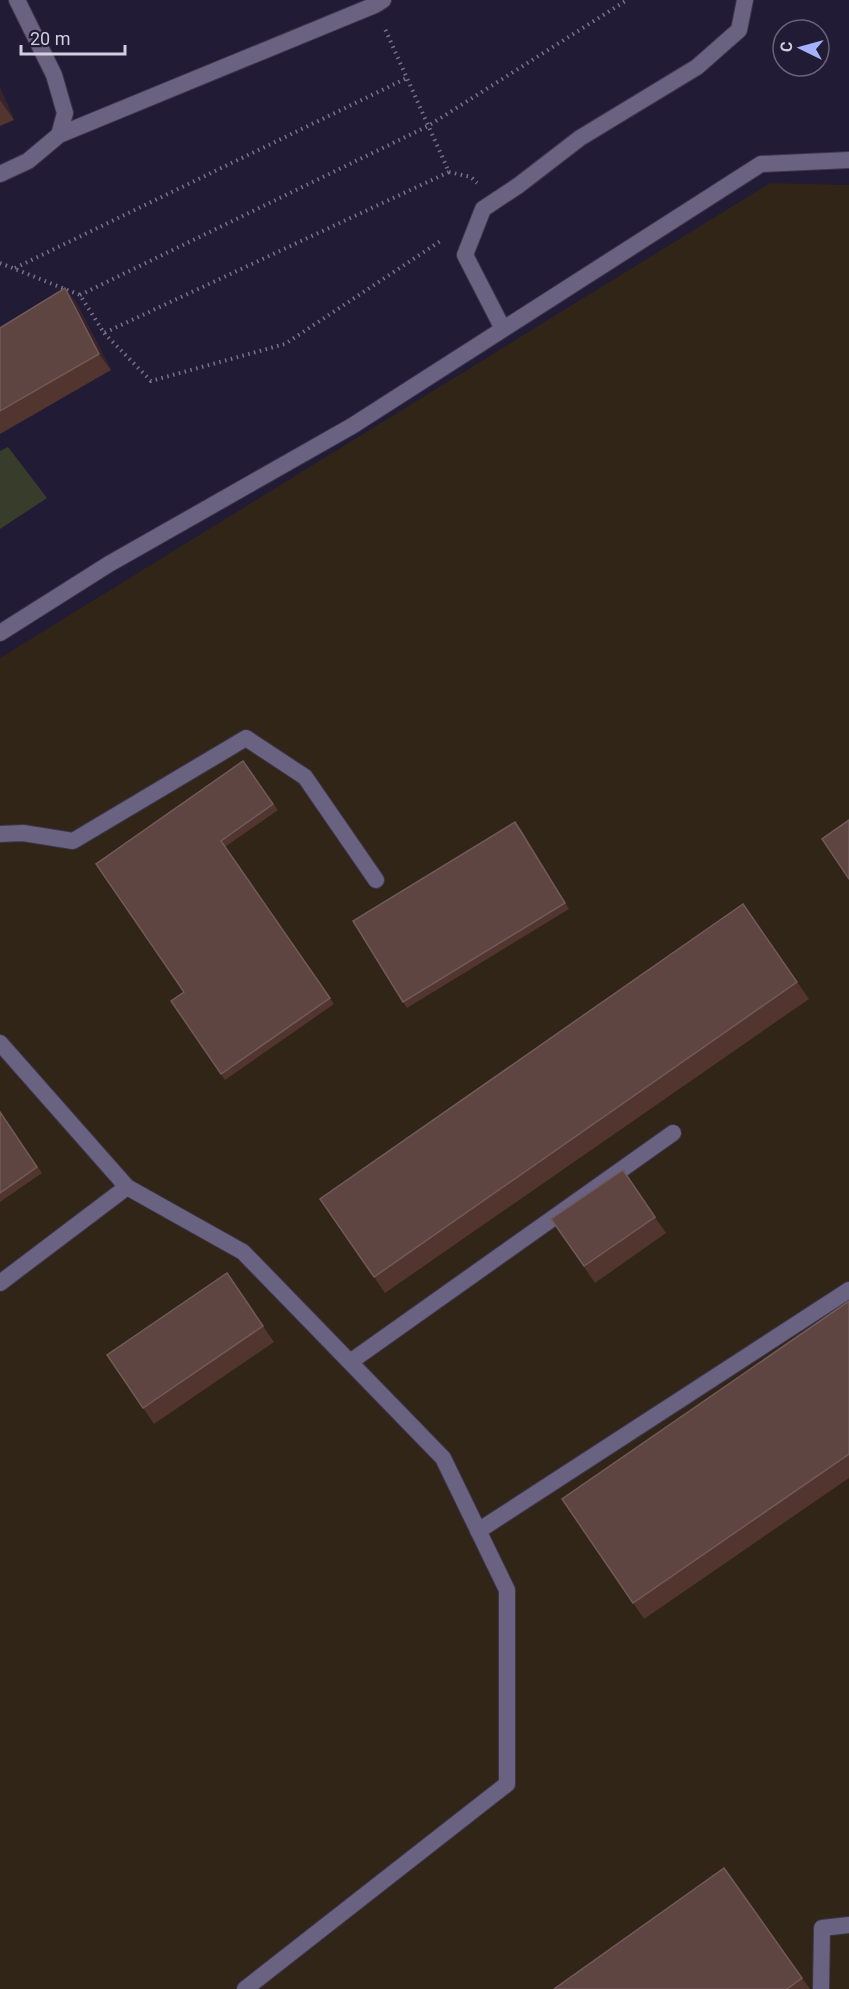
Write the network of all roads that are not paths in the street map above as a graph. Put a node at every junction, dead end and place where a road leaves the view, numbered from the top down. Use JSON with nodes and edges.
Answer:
{"nodes":[{"id":1,"x":17,"y":0,"type":"edge"},
{"id":2,"x":745,"y":0,"type":"edge"},
{"id":3,"x":379,"y":3,"type":"edge"},
{"id":4,"x":59,"y":135,"type":"junction"},
{"id":5,"x":849,"y":160,"type":"edge"},
{"id":6,"x":0,"y":174,"type":"edge"},
{"id":7,"x":503,"y":329,"type":"junction"},
{"id":8,"x":0,"y":633,"type":"edge"},
{"id":9,"x":0,"y":834,"type":"edge"},
{"id":10,"x":376,"y":880,"type":"dead end"},
{"id":11,"x":0,"y":1043,"type":"edge"},
{"id":12,"x":673,"y":1134,"type":"dead end"},
{"id":13,"x":127,"y":1187,"type":"junction"},
{"id":14,"x":0,"y":1283,"type":"edge"},
{"id":15,"x":849,"y":1290,"type":"edge"},
{"id":16,"x":350,"y":1362,"type":"junction"},
{"id":17,"x":478,"y":1531,"type":"junction"},
{"id":18,"x":849,"y":1925,"type":"edge"},
{"id":19,"x":245,"y":1989,"type":"edge"},
{"id":20,"x":821,"y":1989,"type":"edge"}],
"edges":[{"from":1,"to":4,"type":"lane"},
{"from":2,"to":7,"type":"lane"},
{"from":3,"to":4,"type":"lane"},
{"from":4,"to":6,"type":"lane"},
{"from":5,"to":7,"type":"lane"},
{"from":7,"to":8,"type":"lane"},
{"from":9,"to":10,"type":"lane"},
{"from":11,"to":13,"type":"lane"},
{"from":12,"to":16,"type":"lane"},
{"from":13,"to":14,"type":"lane"},
{"from":13,"to":16,"type":"lane"},
{"from":15,"to":17,"type":"lane"},
{"from":16,"to":17,"type":"lane"},
{"from":17,"to":19,"type":"lane"},
{"from":18,"to":20,"type":"lane"}]}
